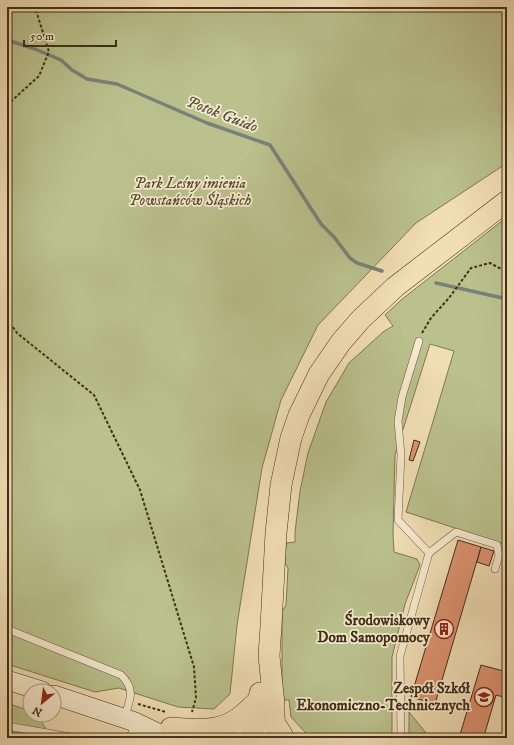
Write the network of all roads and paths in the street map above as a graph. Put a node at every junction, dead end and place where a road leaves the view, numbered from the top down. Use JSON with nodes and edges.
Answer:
{"nodes":[{"id":1,"x":35,"y":7,"type":"edge"},
{"id":2,"x":7,"y":105,"type":"edge"},
{"id":3,"x":504,"y":202,"type":"edge"},
{"id":4,"x":507,"y":272,"type":"edge"},
{"id":5,"x":7,"y":319,"type":"edge"},
{"id":6,"x":419,"y":341,"type":"joint"},
{"id":7,"x":429,"y":554,"type":"junction"},
{"id":8,"x":495,"y":570,"type":"dead end"},
{"id":9,"x":7,"y":629,"type":"edge"},
{"id":10,"x":269,"y":656,"type":"junction"},
{"id":11,"x":7,"y":680,"type":"edge"},
{"id":12,"x":22,"y":685,"type":"edge"},
{"id":13,"x":62,"y":698,"type":"edge"},
{"id":14,"x":258,"y":701,"type":"junction"},
{"id":15,"x":191,"y":716,"type":"dead end"},
{"id":16,"x":7,"y":726,"type":"edge"},
{"id":17,"x":129,"y":726,"type":"edge"},
{"id":18,"x":169,"y":733,"type":"edge"},
{"id":19,"x":247,"y":735,"type":"edge"},
{"id":20,"x":284,"y":737,"type":"edge"},
{"id":21,"x":76,"y":738,"type":"edge"},
{"id":22,"x":204,"y":738,"type":"edge"},
{"id":23,"x":401,"y":738,"type":"edge"}],
"edges":[{"from":1,"to":2,"type":"path"},
{"from":3,"to":10,"type":"main road"},
{"from":4,"to":6,"type":"path"},
{"from":5,"to":15,"type":"path"},
{"from":6,"to":7,"type":"lane"},
{"from":7,"to":8,"type":"lane"},
{"from":7,"to":23,"type":"lane"},
{"from":9,"to":17,"type":"lane"},
{"from":10,"to":14,"type":"main road"},
{"from":10,"to":20,"type":"main road"},
{"from":11,"to":12,"type":"street"},
{"from":13,"to":17,"type":"street"},
{"from":14,"to":18,"type":"main road"},
{"from":14,"to":19,"type":"main road"},
{"from":16,"to":21,"type":"lane"},
{"from":17,"to":18,"type":"street"},
{"from":18,"to":22,"type":"street"},
{"from":19,"to":20,"type":"street"}]}
